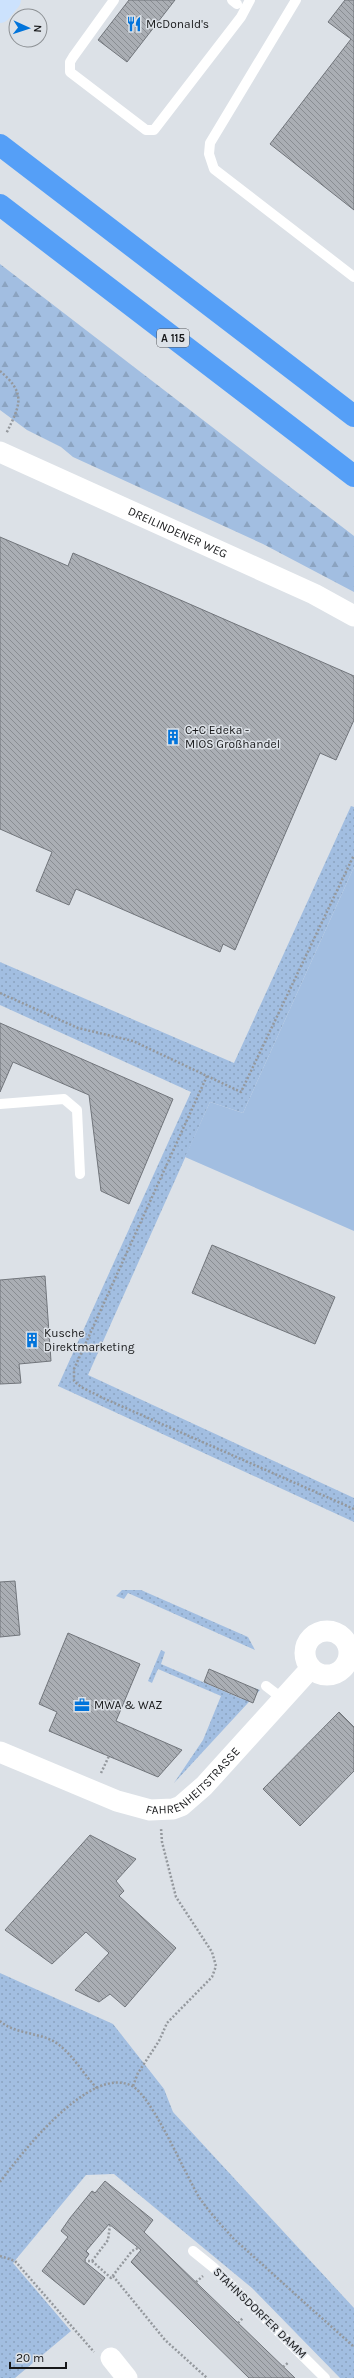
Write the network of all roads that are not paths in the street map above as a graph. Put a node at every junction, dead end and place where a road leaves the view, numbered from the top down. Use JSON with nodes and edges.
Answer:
{"nodes":[{"id":1,"x":10,"y":0,"type":"edge"},
{"id":2,"x":114,"y":0,"type":"edge"},
{"id":3,"x":250,"y":0,"type":"edge"},
{"id":4,"x":296,"y":0,"type":"edge"},
{"id":5,"x":0,"y":12,"type":"edge"},
{"id":6,"x":0,"y":145,"type":"edge"},
{"id":7,"x":0,"y":205,"type":"edge"},
{"id":8,"x":354,"y":277,"type":"edge"},
{"id":9,"x":354,"y":416,"type":"edge"},
{"id":10,"x":3,"y":444,"type":"edge"},
{"id":11,"x":354,"y":476,"type":"edge"},
{"id":12,"x":354,"y":616,"type":"edge"},
{"id":13,"x":0,"y":1104,"type":"edge"},
{"id":14,"x":80,"y":1174,"type":"dead end"},
{"id":15,"x":350,"y":1636,"type":"edge"},
{"id":16,"x":311,"y":1668,"type":"junction"},
{"id":17,"x":348,"y":1675,"type":"edge"},
{"id":18,"x":266,"y":1686,"type":"dead end"},
{"id":19,"x":282,"y":1699,"type":"junction"},
{"id":20,"x":0,"y":1752,"type":"edge"},
{"id":21,"x":193,"y":2251,"type":"dead end"},
{"id":22,"x":111,"y":2358,"type":"road end"},
{"id":23,"x":127,"y":2378,"type":"edge"},
{"id":24,"x":325,"y":2378,"type":"edge"}],
"edges":[{"from":1,"to":5,"type":"street"},
{"from":2,"to":3,"type":"lane"},
{"from":4,"to":8,"type":"lane"},
{"from":6,"to":9,"type":"highway"},
{"from":7,"to":11,"type":"highway","number":"A 115"},
{"from":10,"to":12,"type":"street","name":"DREILINDENER WEG"},
{"from":13,"to":14,"type":"lane"},
{"from":15,"to":16,"type":"street"},
{"from":15,"to":17,"type":"street"},
{"from":16,"to":17,"type":"street"},
{"from":16,"to":19,"type":"street","name":"FAHRENHEITSTRASSE"},
{"from":18,"to":19,"type":"lane"},
{"from":19,"to":20,"type":"street","name":"FAHRENHEITSTRASSE"},
{"from":21,"to":24,"type":"lane","name":"STAHNSDORFER DAMM"},
{"from":22,"to":23,"type":"street"}]}
